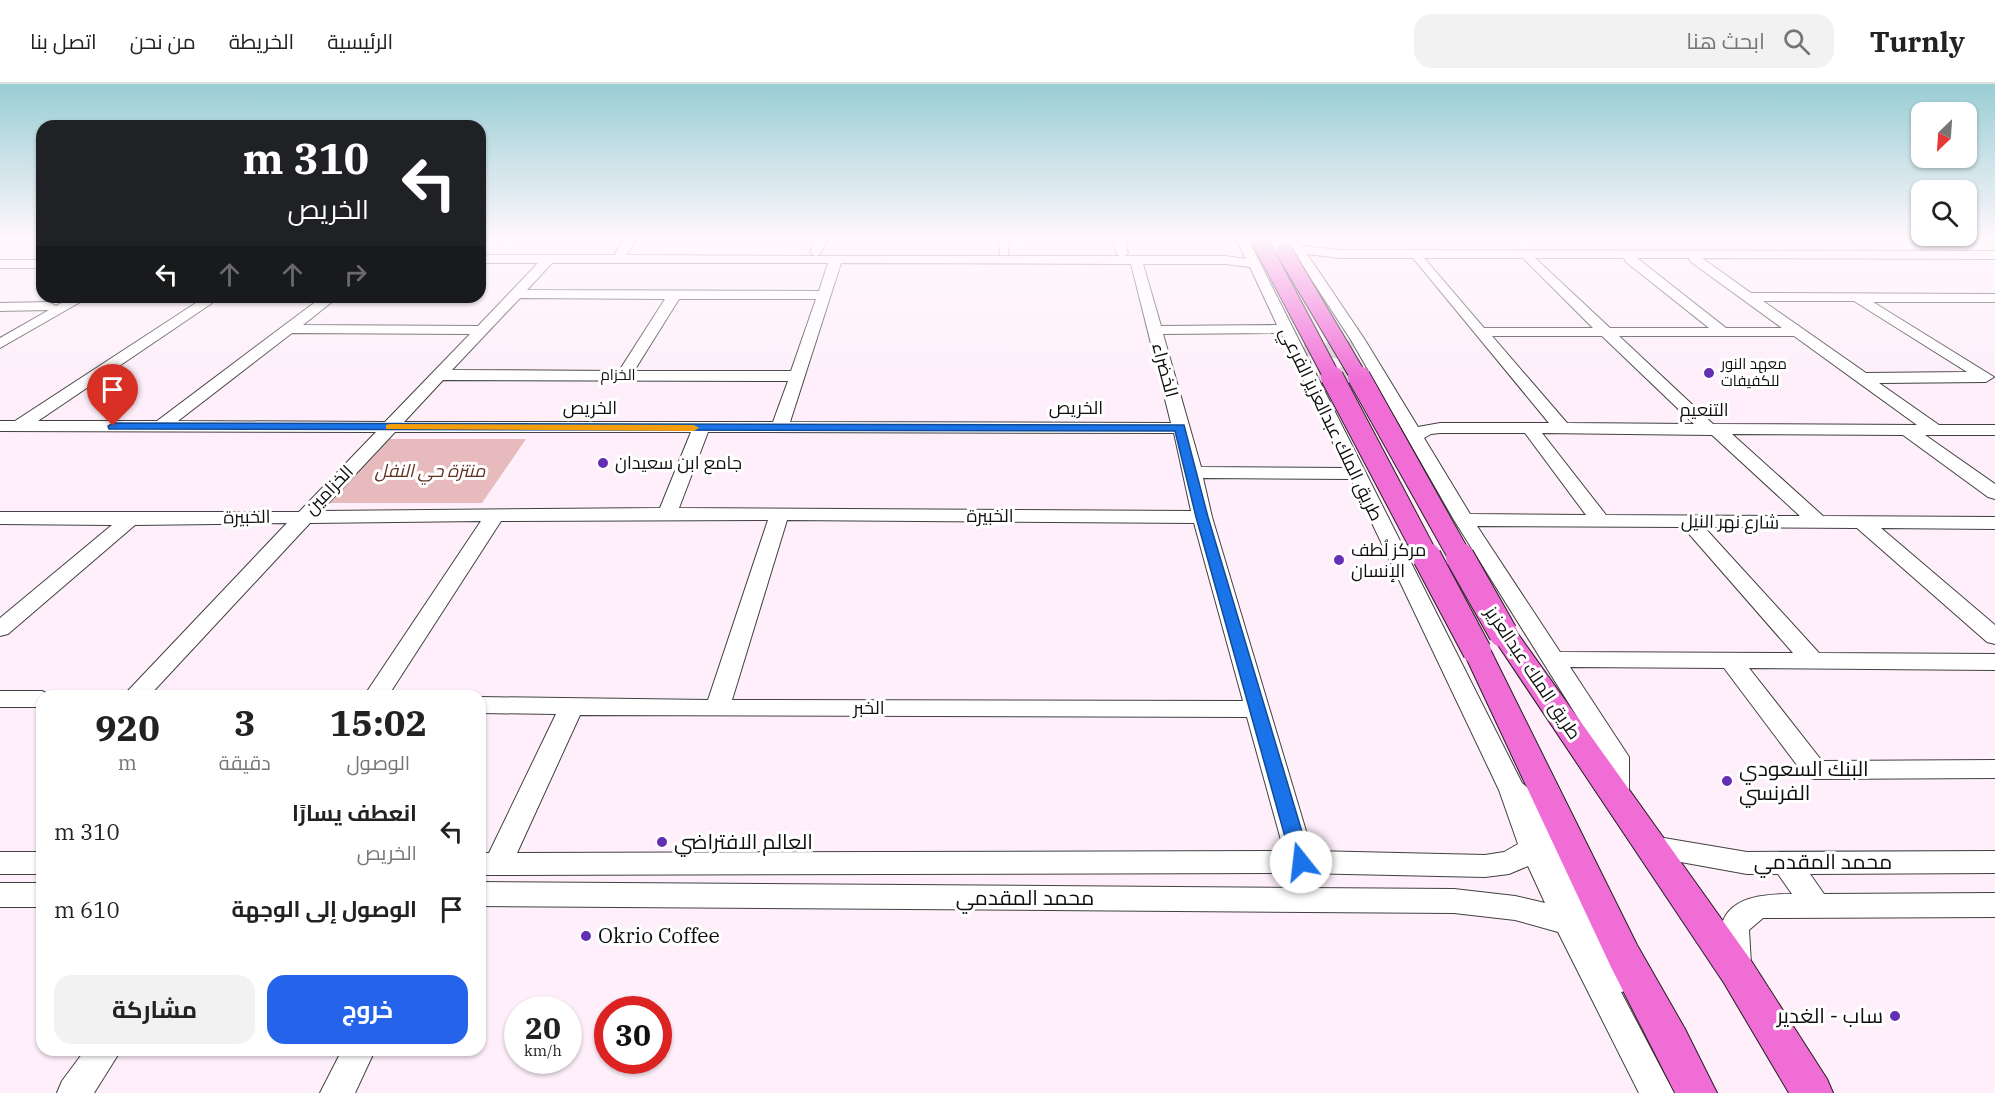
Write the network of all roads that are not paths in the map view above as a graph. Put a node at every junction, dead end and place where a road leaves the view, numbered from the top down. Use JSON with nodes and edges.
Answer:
{"nodes":[{"id":1,"x":523,"y":286,"type":"edge"},
{"id":2,"x":828,"y":286,"type":"edge"},
{"id":3,"x":1139,"y":286,"type":"edge"},
{"id":4,"x":1268,"y":286,"type":"edge"},
{"id":5,"x":1274,"y":286,"type":"edge"},
{"id":6,"x":1305,"y":286,"type":"edge"},
{"id":7,"x":1322,"y":286,"type":"edge"},
{"id":8,"x":1441,"y":286,"type":"edge"},
{"id":9,"x":1563,"y":286,"type":"edge"},
{"id":10,"x":1665,"y":286,"type":"edge"},
{"id":11,"x":1733,"y":286,"type":"edge"},
{"id":12,"x":515,"y":294,"type":"junction"},
{"id":13,"x":674,"y":295,"type":"junction"},
{"id":14,"x":825,"y":295,"type":"junction"},
{"id":15,"x":1748,"y":297,"type":"junction"},
{"id":16,"x":1858,"y":297,"type":"junction"},
{"id":17,"x":1995,"y":298,"type":"edge"},
{"id":18,"x":55,"y":303,"type":"edge"},
{"id":19,"x":72,"y":303,"type":"edge"},
{"id":20,"x":205,"y":303,"type":"edge"},
{"id":21,"x":323,"y":303,"type":"edge"},
{"id":22,"x":49,"y":306,"type":"junction"},
{"id":23,"x":0,"y":307,"type":"edge"},
{"id":24,"x":288,"y":329,"type":"junction"},
{"id":25,"x":480,"y":330,"type":"junction"},
{"id":26,"x":1154,"y":330,"type":"junction"},
{"id":27,"x":1480,"y":332,"type":"junction"},
{"id":28,"x":1606,"y":332,"type":"junction"},
{"id":29,"x":1723,"y":332,"type":"junction"},
{"id":30,"x":1796,"y":332,"type":"junction"},
{"id":31,"x":0,"y":334,"type":"edge"},
{"id":32,"x":1292,"y":338,"type":"junction"},
{"id":33,"x":0,"y":344,"type":"edge"},
{"id":34,"x":439,"y":375,"type":"junction"},
{"id":35,"x":624,"y":375,"type":"junction"},
{"id":36,"x":797,"y":376,"type":"junction"},
{"id":37,"x":1990,"y":377,"type":"edge"},
{"id":38,"x":1368,"y":378,"type":"tunnel mouth"},
{"id":39,"x":1861,"y":378,"type":"junction"},
{"id":40,"x":1390,"y":398,"type":"junction"},
{"id":41,"x":0,"y":426,"type":"edge"},
{"id":42,"x":20,"y":426,"type":"junction"},
{"id":43,"x":160,"y":427,"type":"junction"},
{"id":44,"x":390,"y":427,"type":"junction"},
{"id":45,"x":780,"y":427,"type":"junction"},
{"id":46,"x":701,"y":428,"type":"junction"},
{"id":47,"x":1180,"y":428,"type":"junction"},
{"id":48,"x":1530,"y":429,"type":"junction"},
{"id":49,"x":1563,"y":429,"type":"junction"},
{"id":50,"x":1714,"y":430,"type":"junction"},
{"id":51,"x":1907,"y":430,"type":"junction"},
{"id":52,"x":1935,"y":430,"type":"junction"},
{"id":53,"x":1995,"y":430,"type":"edge"},
{"id":54,"x":1414,"y":437,"type":"junction"},
{"id":55,"x":1192,"y":472,"type":"junction"},
{"id":56,"x":1355,"y":474,"type":"junction"},
{"id":57,"x":1995,"y":493,"type":"edge"},
{"id":58,"x":667,"y":514,"type":"junction"},
{"id":59,"x":495,"y":515,"type":"junction"},
{"id":60,"x":778,"y":515,"type":"junction"},
{"id":61,"x":304,"y":516,"type":"junction"},
{"id":62,"x":1202,"y":517,"type":"junction"},
{"id":63,"x":0,"y":518,"type":"edge"},
{"id":64,"x":130,"y":519,"type":"junction"},
{"id":65,"x":1464,"y":520,"type":"junction"},
{"id":66,"x":1601,"y":521,"type":"junction"},
{"id":67,"x":1688,"y":521,"type":"junction"},
{"id":68,"x":1819,"y":523,"type":"junction"},
{"id":69,"x":1863,"y":523,"type":"junction"},
{"id":70,"x":1995,"y":523,"type":"edge"},
{"id":71,"x":4,"y":622,"type":"edge"},
{"id":72,"x":1995,"y":637,"type":"edge"},
{"id":73,"x":1490,"y":642,"type":"junction"},
{"id":74,"x":1554,"y":659,"type":"junction"},
{"id":75,"x":1731,"y":662,"type":"junction"},
{"id":76,"x":1814,"y":662,"type":"junction"},
{"id":77,"x":1995,"y":662,"type":"edge"},
{"id":78,"x":141,"y":690,"type":"edge"},
{"id":79,"x":380,"y":690,"type":"edge"},
{"id":80,"x":0,"y":699,"type":"edge"},
{"id":81,"x":36,"y":699,"type":"edge"},
{"id":82,"x":486,"y":705,"type":"edge"},
{"id":83,"x":571,"y":707,"type":"junction"},
{"id":84,"x":717,"y":708,"type":"junction"},
{"id":85,"x":1257,"y":709,"type":"junction"},
{"id":86,"x":1995,"y":769,"type":"edge"},
{"id":87,"x":1512,"y":790,"type":"junction"},
{"id":88,"x":1616,"y":796,"type":"junction"},
{"id":89,"x":1652,"y":847,"type":"junction"},
{"id":90,"x":1534,"y":849,"type":"junction"},
{"id":91,"x":1301,"y":862,"type":"junction"},
{"id":92,"x":1785,"y":862,"type":"junction"},
{"id":93,"x":1995,"y":862,"type":"edge"},
{"id":94,"x":0,"y":863,"type":"edge"},
{"id":95,"x":36,"y":863,"type":"edge"},
{"id":96,"x":489,"y":864,"type":"edge"},
{"id":97,"x":1447,"y":866,"type":"junction"},
{"id":98,"x":0,"y":894,"type":"edge"},
{"id":99,"x":486,"y":894,"type":"edge"},
{"id":100,"x":36,"y":895,"type":"edge"},
{"id":101,"x":1454,"y":901,"type":"junction"},
{"id":102,"x":1995,"y":905,"type":"edge"},
{"id":103,"x":1817,"y":906,"type":"junction"},
{"id":104,"x":1568,"y":922,"type":"junction"},
{"id":105,"x":1737,"y":971,"type":"junction"},
{"id":106,"x":1671,"y":1042,"type":"junction"},
{"id":107,"x":101,"y":1056,"type":"edge"},
{"id":108,"x":356,"y":1056,"type":"edge"},
{"id":109,"x":74,"y":1093,"type":"edge"},
{"id":110,"x":337,"y":1093,"type":"edge"},
{"id":111,"x":1657,"y":1093,"type":"edge"},
{"id":112,"x":1696,"y":1093,"type":"edge"},
{"id":113,"x":1812,"y":1093,"type":"edge"}],
"edges":[{"from":1,"to":12,"type":"street","name":"الخزامين"},
{"from":2,"to":14,"type":"street"},
{"from":3,"to":26,"type":"street","name":"الخضراء"},
{"from":4,"to":32,"type":"street","name":"طريق الملك عبدالعزيز الفرعي"},
{"from":5,"to":73,"type":"main road","name":"طريق الملك عبدالعزيز","bridge":true},
{"from":6,"to":73,"type":"main road","name":"طريق الملك عبدالعزيز","bridge":true},
{"from":7,"to":40,"type":"street"},
{"from":8,"to":27,"type":"street"},
{"from":9,"to":28,"type":"street"},
{"from":10,"to":29,"type":"street"},
{"from":11,"to":15,"type":"street"},
{"from":12,"to":13,"type":"street"},
{"from":12,"to":25,"type":"street","name":"الخزامين"},
{"from":13,"to":14,"type":"street"},
{"from":13,"to":35,"type":"street"},
{"from":14,"to":36,"type":"street"},
{"from":15,"to":16,"type":"street"},
{"from":15,"to":30,"type":"street"},
{"from":16,"to":17,"type":"street"},
{"from":16,"to":37,"type":"street"},
{"from":18,"to":22,"type":"street"},
{"from":19,"to":33,"type":"street"},
{"from":20,"to":42,"type":"street"},
{"from":21,"to":24,"type":"street"},
{"from":22,"to":23,"type":"street"},
{"from":22,"to":31,"type":"street"},
{"from":24,"to":25,"type":"street"},
{"from":24,"to":43,"type":"street"},
{"from":25,"to":34,"type":"street","name":"الخزامين"},
{"from":26,"to":32,"type":"street"},
{"from":26,"to":47,"type":"street","name":"الخضراء"},
{"from":27,"to":28,"type":"street"},
{"from":27,"to":49,"type":"street"},
{"from":28,"to":29,"type":"street"},
{"from":28,"to":50,"type":"street"},
{"from":29,"to":30,"type":"street"},
{"from":30,"to":39,"type":"street"},
{"from":32,"to":56,"type":"street","name":"طريق الملك عبدالعزيز الفرعي"},
{"from":34,"to":35,"type":"street","name":"الخزام"},
{"from":34,"to":44,"type":"street","name":"الخزامين"},
{"from":35,"to":36,"type":"street","name":"الخزام"},
{"from":36,"to":45,"type":"street"},
{"from":37,"to":39,"type":"street"},
{"from":38,"to":40,"type":"street"},
{"from":39,"to":52,"type":"street"},
{"from":40,"to":54,"type":"street"},
{"from":41,"to":42,"type":"street","name":"الخريص"},
{"from":42,"to":43,"type":"street","name":"الخريص"},
{"from":43,"to":44,"type":"street","name":"الخريص"},
{"from":44,"to":46,"type":"street","name":"الخريص"},
{"from":44,"to":61,"type":"street","name":"الخزامين"},
{"from":45,"to":46,"type":"street","name":"الخريص"},
{"from":45,"to":47,"type":"street","name":"الخريص"},
{"from":46,"to":58,"type":"street"},
{"from":47,"to":55,"type":"street","name":"الخضراء"},
{"from":48,"to":49,"type":"street","name":"التنعيم"},
{"from":48,"to":54,"type":"street","name":"التنعيم"},
{"from":48,"to":66,"type":"street"},
{"from":49,"to":50,"type":"street","name":"التنعيم"},
{"from":50,"to":51,"type":"street","name":"التنعيم"},
{"from":50,"to":68,"type":"street"},
{"from":51,"to":52,"type":"street","name":"التنعيم"},
{"from":51,"to":57,"type":"street"},
{"from":52,"to":53,"type":"street","name":"التنعيم"},
{"from":54,"to":65,"type":"street"},
{"from":55,"to":56,"type":"street"},
{"from":55,"to":62,"type":"street","name":"الخضراء"},
{"from":56,"to":87,"type":"street","name":"طريق الملك عبدالعزيز الفرعي"},
{"from":58,"to":59,"type":"street","name":"الخبيرة"},
{"from":58,"to":60,"type":"street","name":"الخبيرة"},
{"from":59,"to":61,"type":"street","name":"الخبيرة"},
{"from":59,"to":79,"type":"street"},
{"from":60,"to":62,"type":"street","name":"الخبيرة"},
{"from":60,"to":84,"type":"street"},
{"from":61,"to":64,"type":"street","name":"الخبيرة"},
{"from":61,"to":78,"type":"street","name":"الخزامين"},
{"from":62,"to":85,"type":"street","name":"الخضراء"},
{"from":63,"to":64,"type":"street","name":"الخبيرة"},
{"from":64,"to":71,"type":"street"},
{"from":65,"to":66,"type":"street","name":"شارع نهر النيل"},
{"from":65,"to":74,"type":"street"},
{"from":66,"to":67,"type":"street","name":"شارع نهر النيل"},
{"from":67,"to":68,"type":"street","name":"شارع نهر النيل"},
{"from":67,"to":76,"type":"street"},
{"from":68,"to":69,"type":"street","name":"شارع نهر النيل"},
{"from":69,"to":70,"type":"street","name":"شارع نهر النيل"},
{"from":69,"to":72,"type":"street"},
{"from":73,"to":88,"type":"main road","name":"طريق الملك عبدالعزيز"},
{"from":73,"to":106,"type":"main road","name":"طريق الملك عبدالعزيز"},
{"from":74,"to":75,"type":"street"},
{"from":74,"to":88,"type":"street"},
{"from":75,"to":76,"type":"street"},
{"from":75,"to":86,"type":"street"},
{"from":76,"to":77,"type":"street"},
{"from":80,"to":81,"type":"street"},
{"from":82,"to":83,"type":"street","name":"الخبر"},
{"from":83,"to":84,"type":"street","name":"الخبر"},
{"from":83,"to":96,"type":"street"},
{"from":84,"to":85,"type":"street","name":"الخبر"},
{"from":85,"to":91,"type":"street","name":"الخضراء"},
{"from":87,"to":90,"type":"street"},
{"from":87,"to":106,"type":"street","name":"طريق الملك عبدالعزيز الفرعي"},
{"from":88,"to":89,"type":"main road","name":"طريق الملك عبدالعزيز"},
{"from":89,"to":92,"type":"street","name":"محمد المقدمي"},
{"from":89,"to":105,"type":"main road","name":"طريق الملك عبدالعزيز"},
{"from":90,"to":97,"type":"street","name":"محمد المقدمي"},
{"from":90,"to":104,"type":"street"},
{"from":91,"to":96,"type":"street","name":"محمد المقدمي"},
{"from":91,"to":97,"type":"street","name":"محمد المقدمي"},
{"from":92,"to":93,"type":"street","name":"محمد المقدمي"},
{"from":92,"to":103,"type":"street"},
{"from":94,"to":95,"type":"street"},
{"from":97,"to":101,"type":"street"},
{"from":98,"to":100,"type":"street"},
{"from":99,"to":101,"type":"street","name":"محمد المقدمي"},
{"from":101,"to":104,"type":"street","name":"محمد المقدمي"},
{"from":102,"to":103,"type":"street"},
{"from":103,"to":105,"type":"street"},
{"from":104,"to":111,"type":"street"},
{"from":105,"to":113,"type":"main road","name":"طريق الملك عبدالعزيز"},
{"from":106,"to":112,"type":"main road","name":"طريق الملك عبدالعزيز"},
{"from":107,"to":109,"type":"street"},
{"from":108,"to":110,"type":"street"}]}
